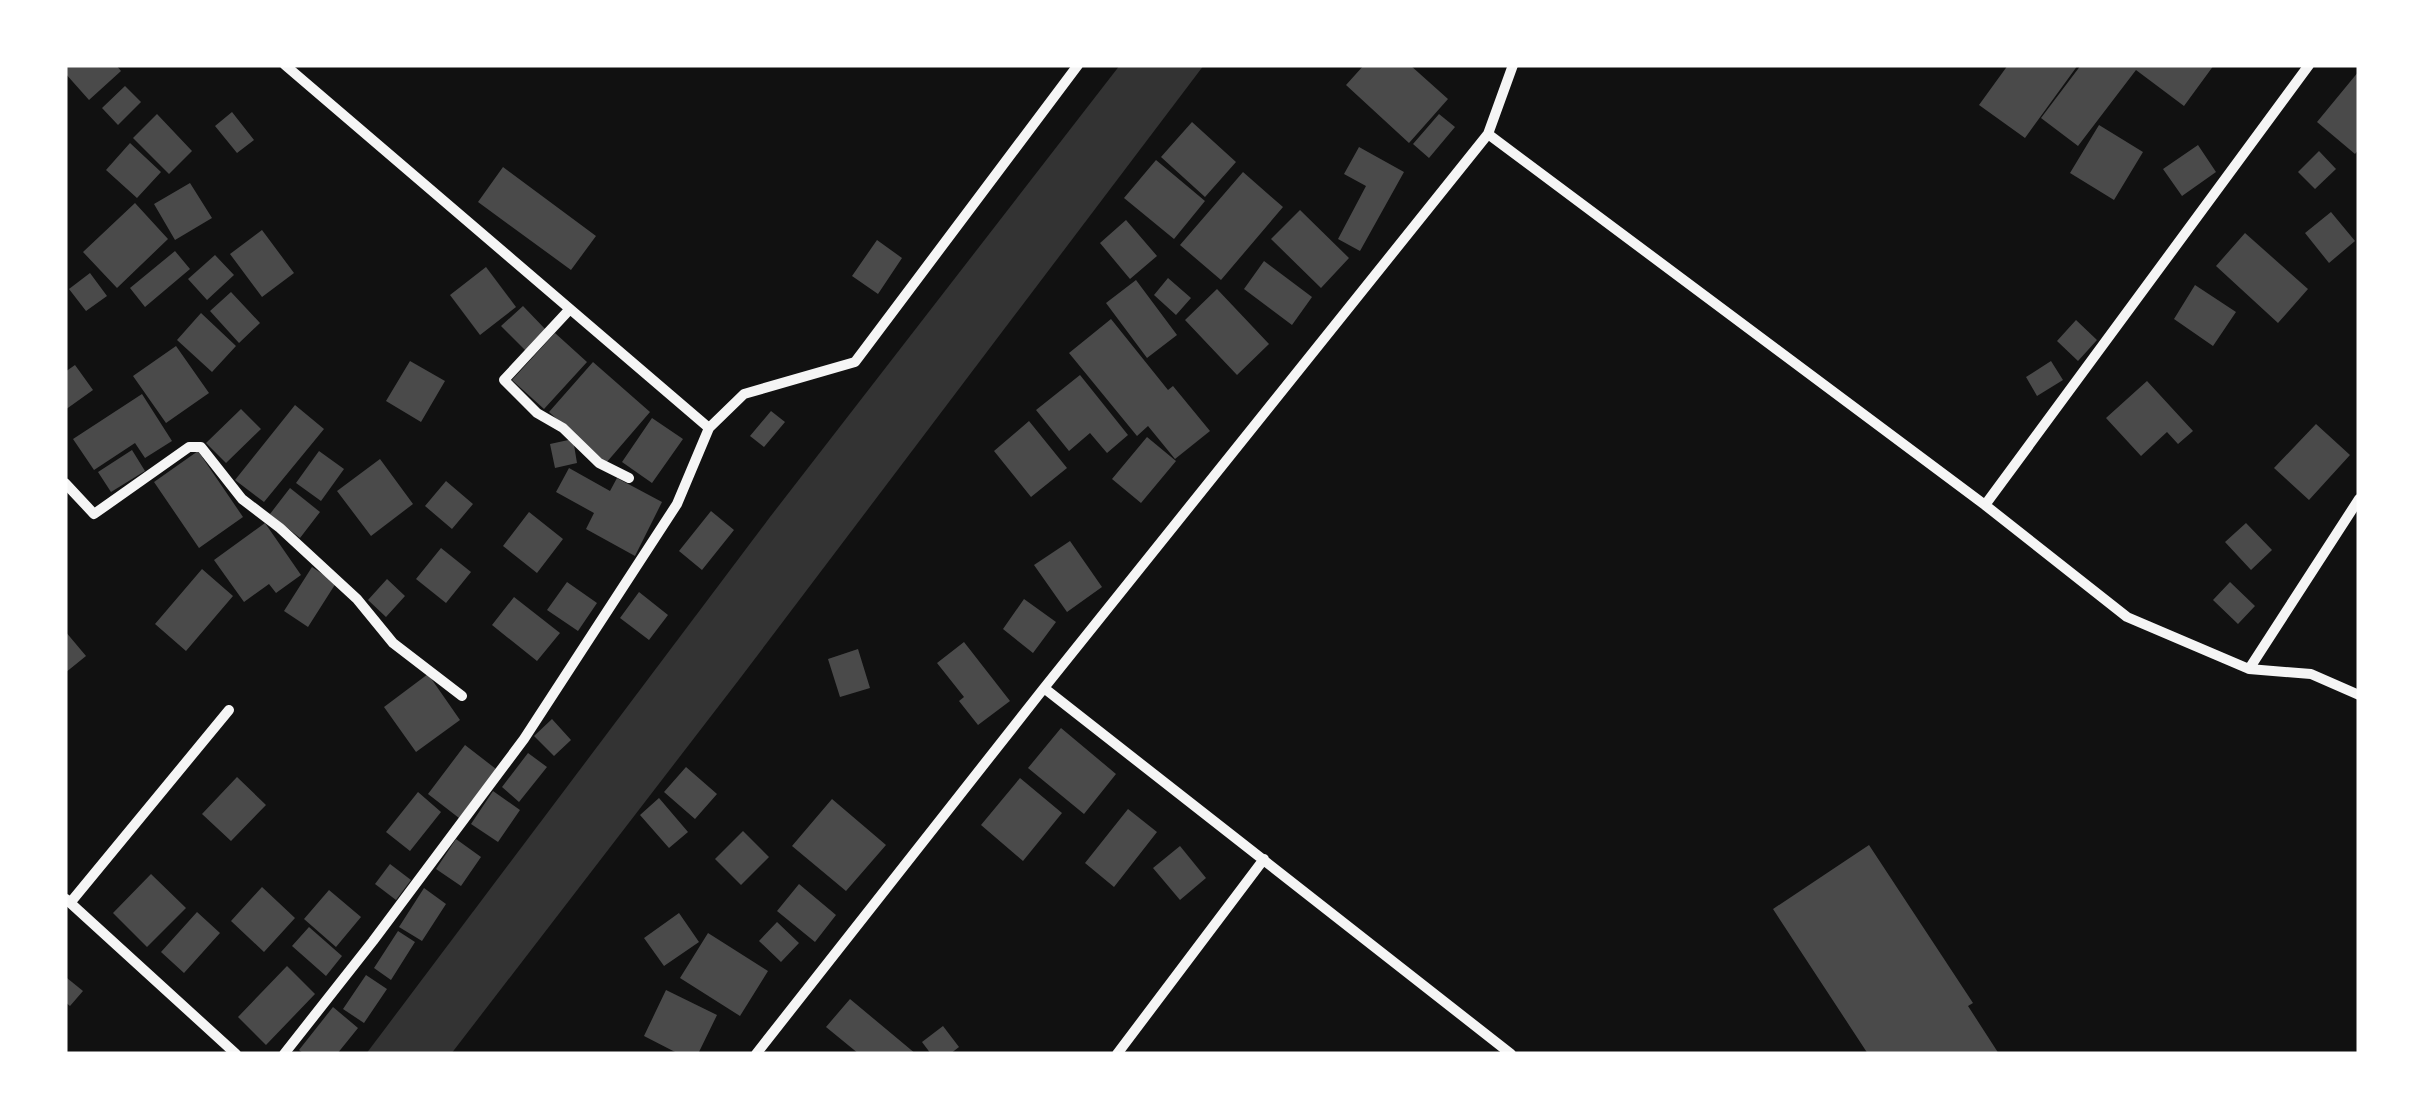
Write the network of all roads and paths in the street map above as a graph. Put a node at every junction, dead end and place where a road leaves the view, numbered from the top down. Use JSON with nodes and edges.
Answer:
{"nodes":[{"id":1,"x":285,"y":65,"type":"edge"},
{"id":2,"x":1078,"y":65,"type":"edge"},
{"id":3,"x":1512,"y":65,"type":"edge"},
{"id":4,"x":2308,"y":65,"type":"edge"},
{"id":5,"x":1488,"y":134,"type":"junction"},
{"id":6,"x":570,"y":309,"type":"junction"},
{"id":7,"x":709,"y":428,"type":"junction"},
{"id":8,"x":630,"y":478,"type":"dead end"},
{"id":9,"x":65,"y":482,"type":"edge"},
{"id":10,"x":2359,"y":499,"type":"edge"},
{"id":11,"x":1985,"y":505,"type":"junction"},
{"id":12,"x":2250,"y":669,"type":"junction"},
{"id":13,"x":1044,"y":688,"type":"junction"},
{"id":14,"x":2359,"y":694,"type":"edge"},
{"id":15,"x":462,"y":696,"type":"dead end"},
{"id":16,"x":229,"y":710,"type":"dead end"},
{"id":17,"x":1264,"y":859,"type":"junction"},
{"id":18,"x":68,"y":901,"type":"edge"},
{"id":19,"x":236,"y":1054,"type":"edge"},
{"id":20,"x":284,"y":1054,"type":"edge"},
{"id":21,"x":756,"y":1054,"type":"edge"},
{"id":22,"x":1117,"y":1054,"type":"edge"},
{"id":23,"x":1511,"y":1054,"type":"edge"}],
"edges":[{"from":1,"to":6,"type":"street"},
{"from":2,"to":7,"type":"street"},
{"from":3,"to":5,"type":"street"},
{"from":4,"to":11,"type":"street"},
{"from":5,"to":11,"type":"street"},
{"from":5,"to":13,"type":"street"},
{"from":6,"to":7,"type":"street"},
{"from":6,"to":8,"type":"street"},
{"from":7,"to":20,"type":"street"},
{"from":9,"to":15,"type":"street"},
{"from":10,"to":12,"type":"street"},
{"from":11,"to":12,"type":"street"},
{"from":12,"to":14,"type":"street"},
{"from":13,"to":17,"type":"street"},
{"from":13,"to":21,"type":"street"},
{"from":16,"to":18,"type":"street"},
{"from":17,"to":22,"type":"street"},
{"from":17,"to":23,"type":"street"},
{"from":18,"to":19,"type":"street"}]}
